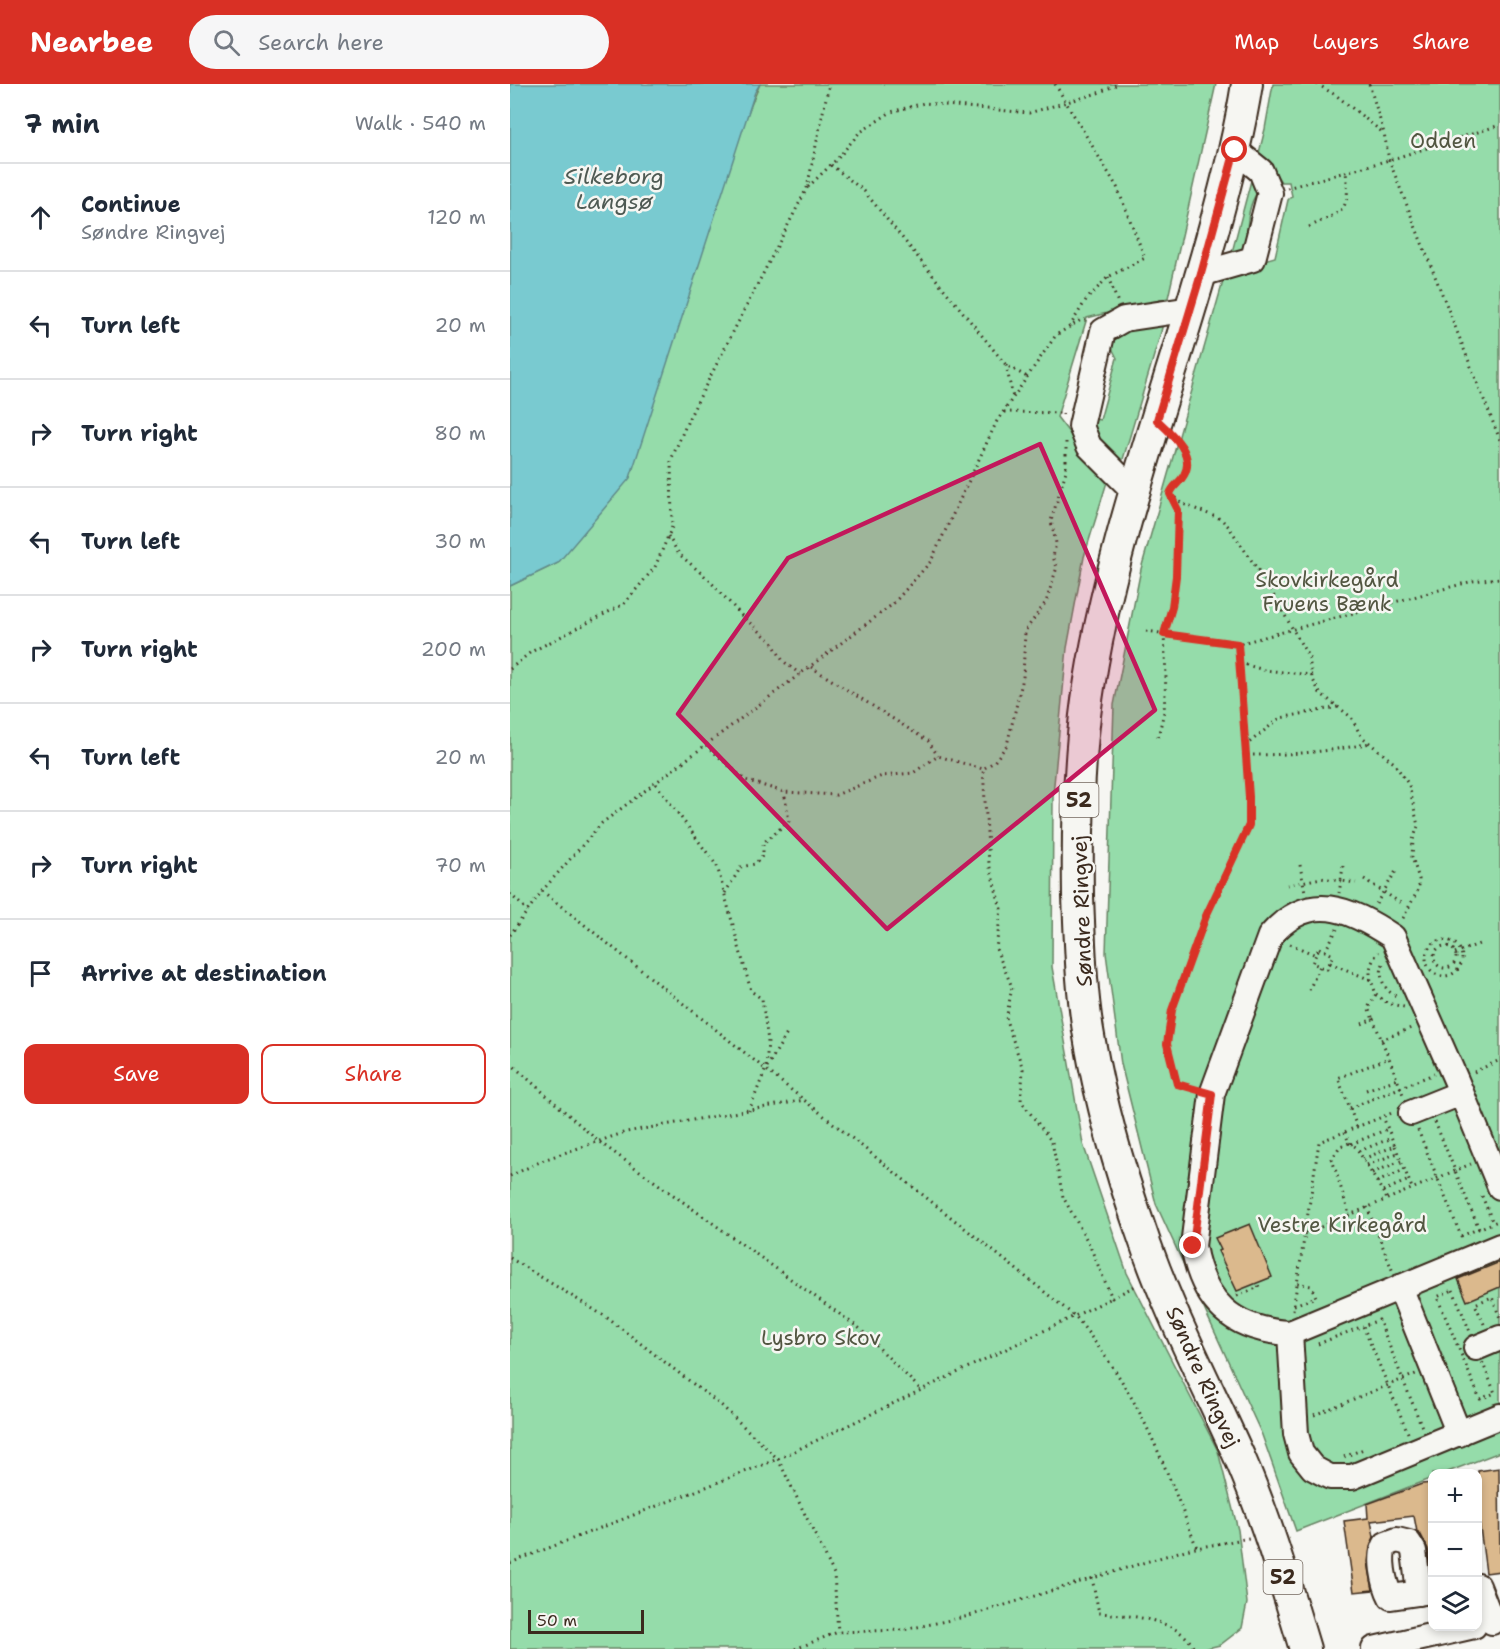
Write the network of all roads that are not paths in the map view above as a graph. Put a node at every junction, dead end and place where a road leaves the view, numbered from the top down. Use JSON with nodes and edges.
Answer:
{"nodes":[{"id":1,"x":1247,"y":84,"type":"edge"},
{"id":2,"x":1235,"y":150,"type":"junction"},
{"id":3,"x":1201,"y":274,"type":"junction"},
{"id":4,"x":1191,"y":309,"type":"junction"},
{"id":5,"x":1136,"y":492,"type":"junction"},
{"id":6,"x":1452,"y":1082,"type":"junction"},
{"id":7,"x":1416,"y":1108,"type":"road end"},
{"id":8,"x":1500,"y":1187,"type":"edge"},
{"id":9,"x":1500,"y":1246,"type":"edge"},
{"id":10,"x":1400,"y":1287,"type":"junction"},
{"id":11,"x":1492,"y":1332,"type":"edge"},
{"id":12,"x":1290,"y":1344,"type":"junction"},
{"id":13,"x":1476,"y":1348,"type":"dead end"},
{"id":14,"x":1500,"y":1416,"type":"edge"},
{"id":15,"x":1460,"y":1434,"type":"junction"},
{"id":16,"x":1482,"y":1604,"type":"edge"},
{"id":17,"x":1486,"y":1623,"type":"edge"},
{"id":18,"x":1305,"y":1649,"type":"edge"},
{"id":19,"x":1374,"y":1649,"type":"edge"}],
"edges":[{"from":1,"to":2,"type":"main road","name":"Søndre Ringvej","number":"52"},
{"from":2,"to":3,"type":"main road","name":"Søndre Ringvej","number":"52"},
{"from":2,"to":3,"type":"street"},
{"from":3,"to":4,"type":"main road","name":"Søndre Ringvej","number":"52"},
{"from":4,"to":5,"type":"main road","name":"Søndre Ringvej","number":"52"},
{"from":4,"to":5,"type":"street"},
{"from":5,"to":18,"type":"main road","name":"Søndre Ringvej","number":"52"},
{"from":6,"to":7,"type":"street"},
{"from":6,"to":8,"type":"street"},
{"from":6,"to":12,"type":"street"},
{"from":9,"to":10,"type":"street"},
{"from":10,"to":12,"type":"street"},
{"from":10,"to":15,"type":"street"},
{"from":11,"to":13,"type":"street"},
{"from":12,"to":15,"type":"street"},
{"from":14,"to":15,"type":"street"},
{"from":16,"to":17,"type":"street"},
{"from":17,"to":19,"type":"street"}]}
